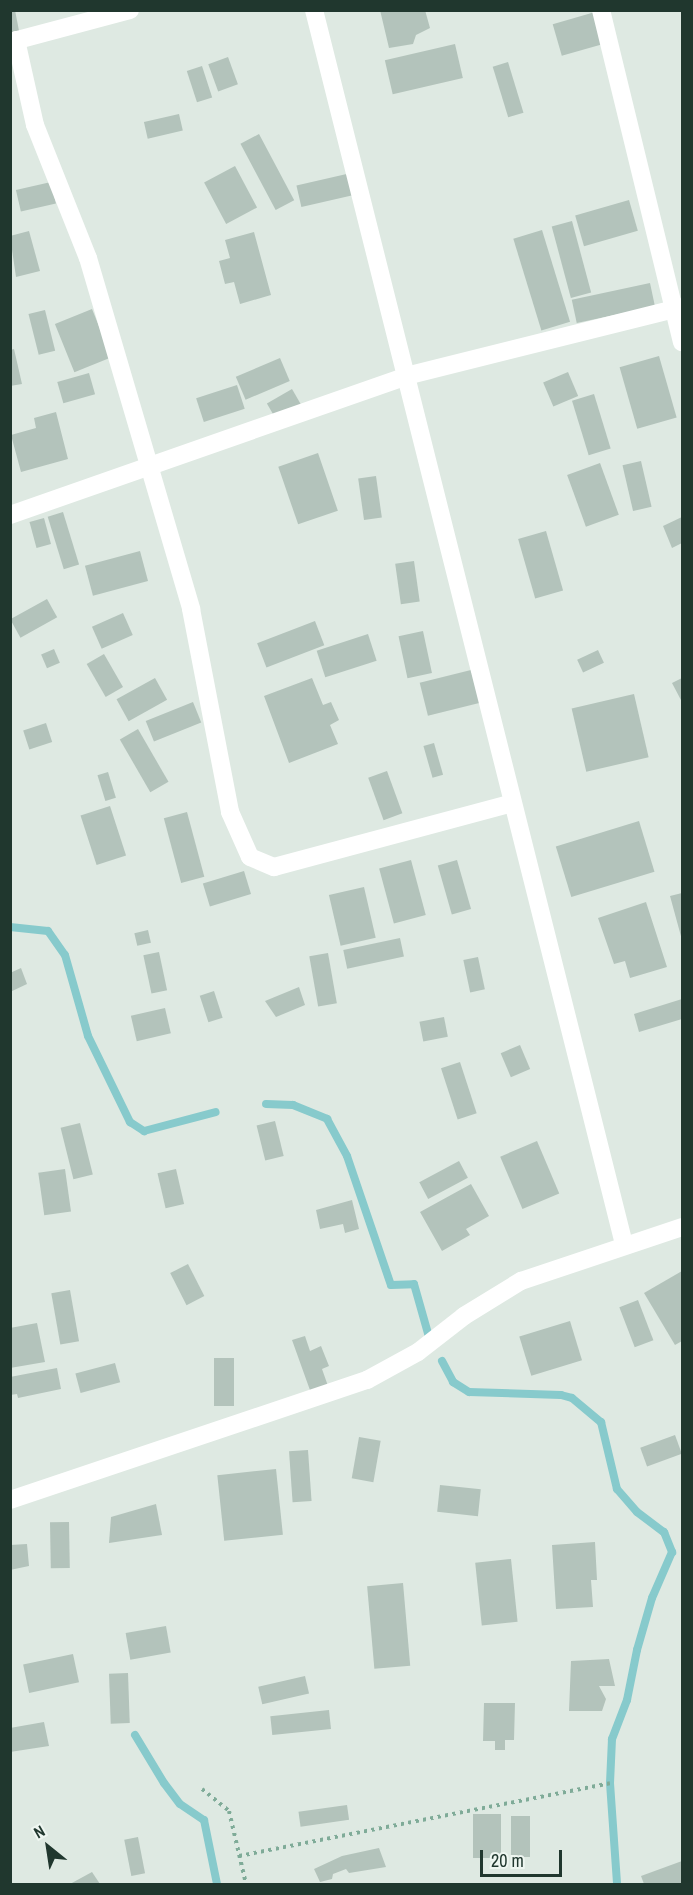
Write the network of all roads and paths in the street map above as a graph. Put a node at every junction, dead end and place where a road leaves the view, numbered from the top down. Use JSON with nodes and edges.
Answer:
{"nodes":[{"id":1,"x":130,"y":10,"type":"edge"},
{"id":2,"x":314,"y":10,"type":"edge"},
{"id":3,"x":601,"y":10,"type":"edge"},
{"id":4,"x":13,"y":41,"type":"edge"},
{"id":5,"x":678,"y":308,"type":"edge"},
{"id":6,"x":682,"y":342,"type":"edge"},
{"id":7,"x":406,"y":376,"type":"junction"},
{"id":8,"x":149,"y":466,"type":"junction"},
{"id":9,"x":10,"y":515,"type":"edge"},
{"id":10,"x":513,"y":804,"type":"junction"},
{"id":11,"x":682,"y":1227,"type":"edge"},
{"id":12,"x":624,"y":1244,"type":"junction"},
{"id":13,"x":10,"y":1500,"type":"edge"},
{"id":14,"x":610,"y":1783,"type":"dead end"},
{"id":15,"x":202,"y":1789,"type":"dead end"},
{"id":16,"x":239,"y":1856,"type":"junction"},
{"id":17,"x":246,"y":1884,"type":"edge"}],
"edges":[{"from":1,"to":4,"type":"street"},
{"from":2,"to":7,"type":"street"},
{"from":3,"to":5,"type":"street"},
{"from":4,"to":8,"type":"street"},
{"from":5,"to":6,"type":"street"},
{"from":5,"to":7,"type":"street"},
{"from":7,"to":8,"type":"street"},
{"from":7,"to":10,"type":"street"},
{"from":8,"to":9,"type":"street"},
{"from":8,"to":10,"type":"street"},
{"from":10,"to":12,"type":"street"},
{"from":11,"to":12,"type":"street"},
{"from":12,"to":13,"type":"street"},
{"from":14,"to":16,"type":"path"},
{"from":15,"to":16,"type":"path"},
{"from":16,"to":17,"type":"path"}]}
